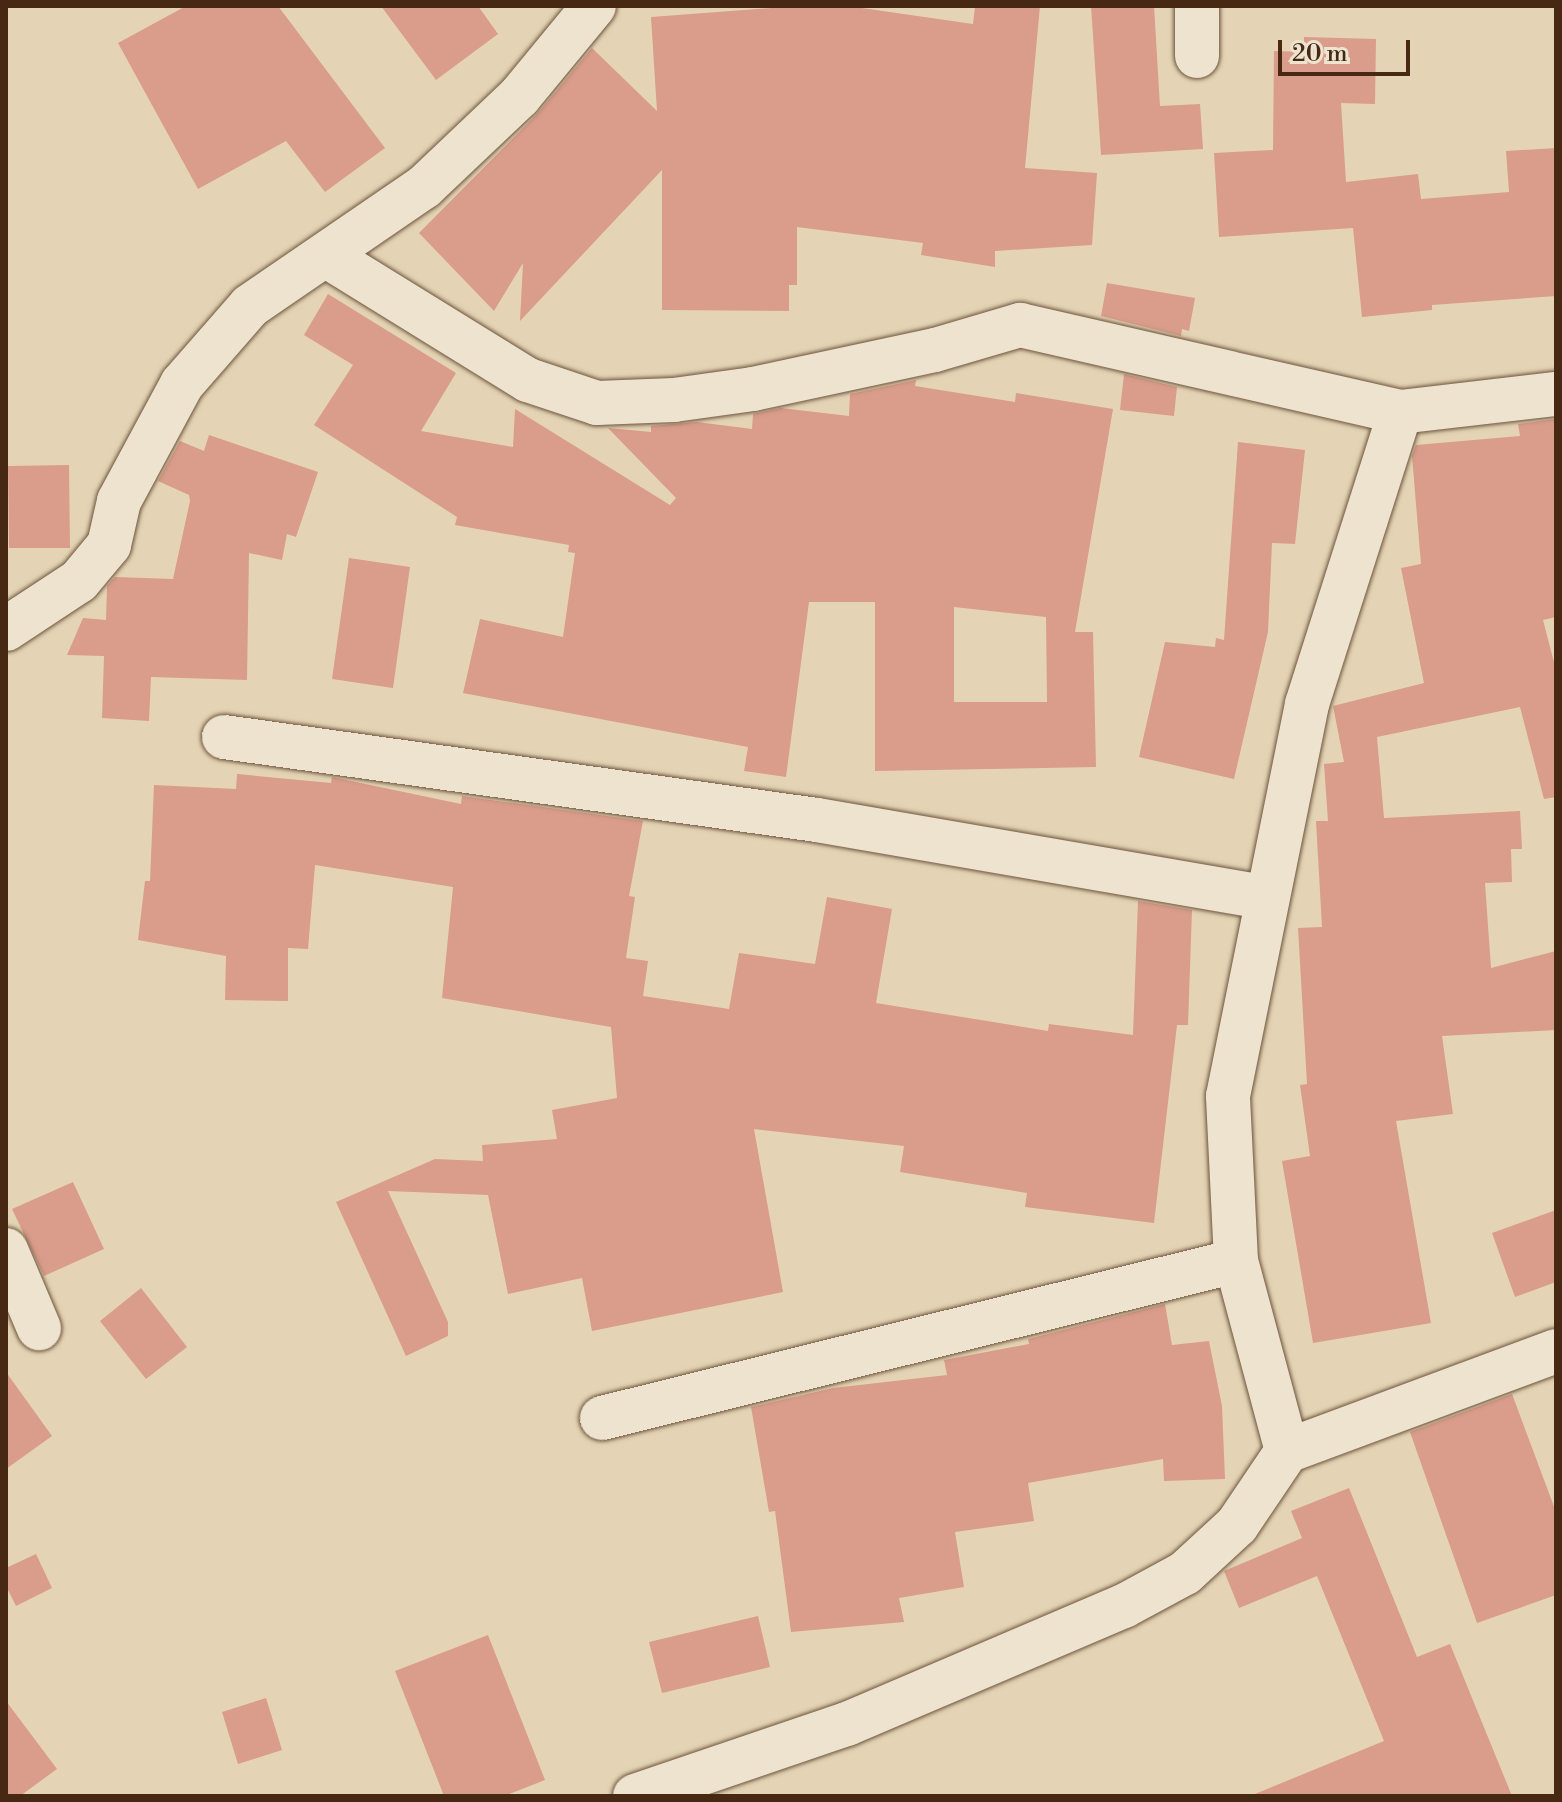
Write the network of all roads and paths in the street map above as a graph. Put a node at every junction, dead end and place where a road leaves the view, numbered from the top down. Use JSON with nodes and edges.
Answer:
{"nodes":[{"id":1,"x":594,"y":6,"type":"edge"},
{"id":2,"x":1197,"y":6,"type":"edge"},
{"id":3,"x":1197,"y":56,"type":"dead end"},
{"id":4,"x":327,"y":256,"type":"junction"},
{"id":5,"x":1556,"y":394,"type":"edge"},
{"id":6,"x":1400,"y":412,"type":"junction"},
{"id":7,"x":6,"y":629,"type":"edge"},
{"id":8,"x":224,"y":737,"type":"dead end"},
{"id":9,"x":1264,"y":897,"type":"junction"},
{"id":10,"x":6,"y":1250,"type":"edge"},
{"id":11,"x":1236,"y":1261,"type":"junction"},
{"id":12,"x":39,"y":1328,"type":"dead end"},
{"id":13,"x":1556,"y":1351,"type":"edge"},
{"id":14,"x":602,"y":1418,"type":"dead end"},
{"id":15,"x":1287,"y":1451,"type":"junction"},
{"id":16,"x":635,"y":1796,"type":"edge"}],
"edges":[{"from":1,"to":4,"type":"street"},
{"from":2,"to":3,"type":"street"},
{"from":4,"to":6,"type":"street"},
{"from":4,"to":7,"type":"street"},
{"from":5,"to":6,"type":"street"},
{"from":6,"to":9,"type":"street"},
{"from":8,"to":9,"type":"street"},
{"from":9,"to":11,"type":"street"},
{"from":10,"to":12,"type":"street"},
{"from":11,"to":14,"type":"street"},
{"from":11,"to":15,"type":"street"},
{"from":13,"to":15,"type":"street"},
{"from":15,"to":16,"type":"street"}]}
